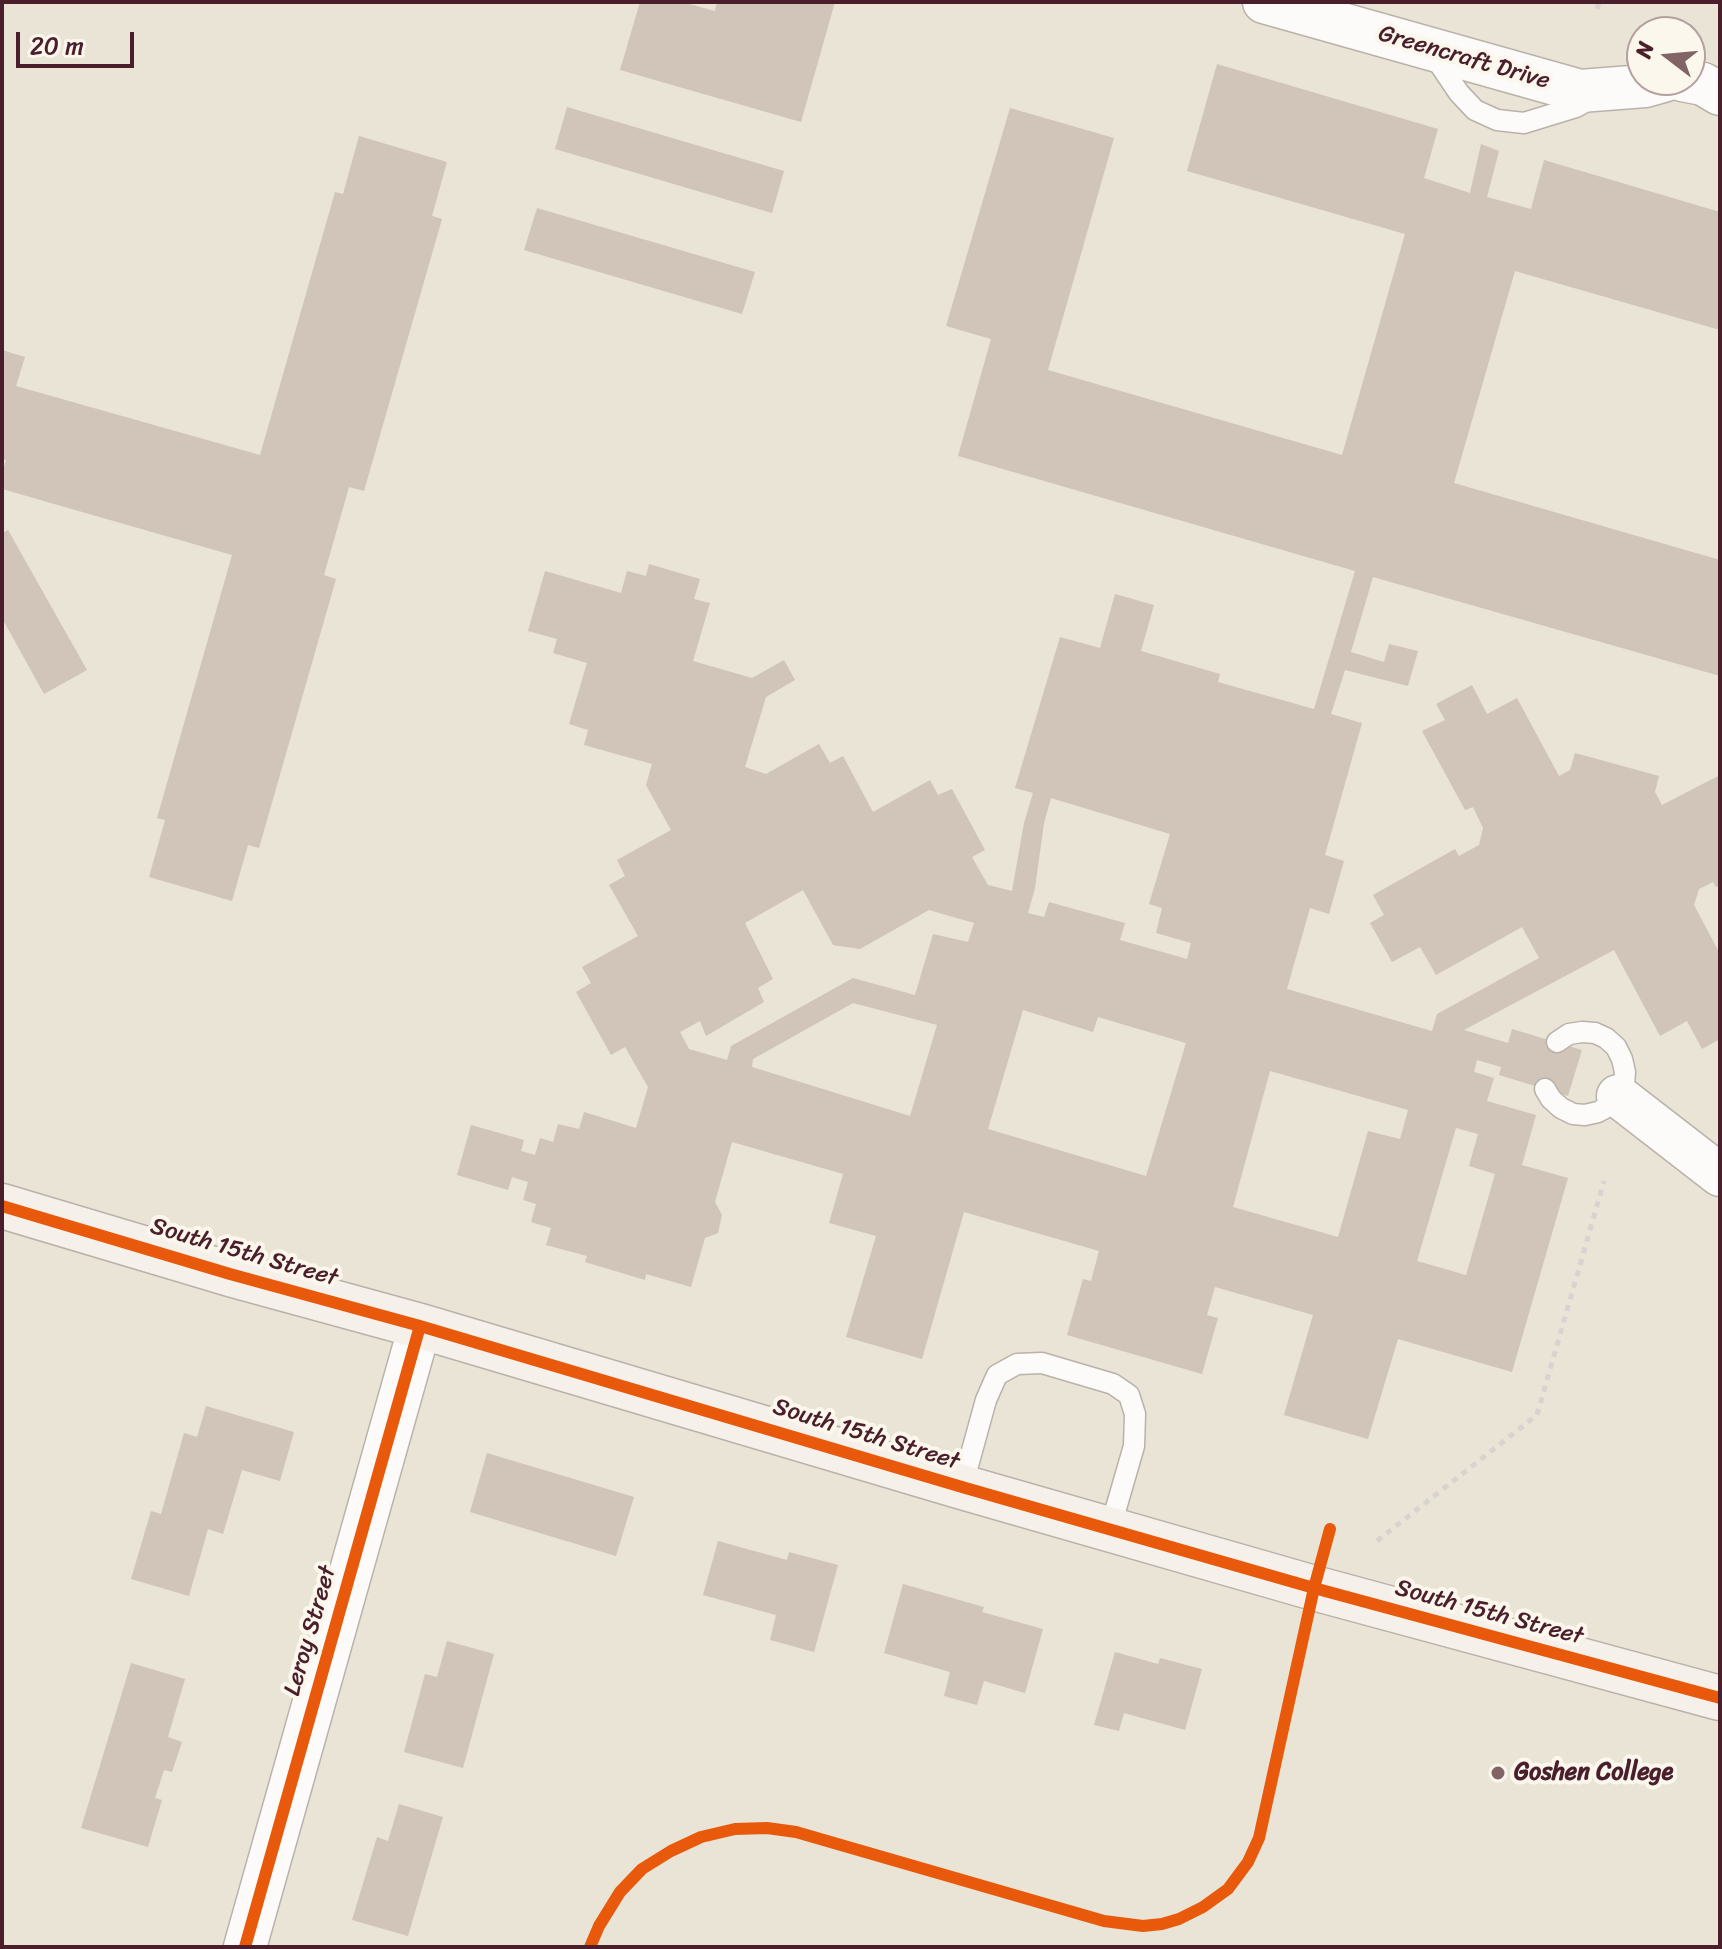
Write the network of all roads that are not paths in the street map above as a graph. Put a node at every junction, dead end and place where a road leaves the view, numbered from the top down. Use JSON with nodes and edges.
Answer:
{"nodes":[{"id":1,"x":1264,"y":2,"type":"edge"},
{"id":2,"x":1626,"y":88,"type":"edge"},
{"id":3,"x":1557,"y":1042,"type":"dead end"},
{"id":4,"x":1545,"y":1089,"type":"dead end"},
{"id":5,"x":1618,"y":1096,"type":"junction"},
{"id":6,"x":1720,"y":1175,"type":"edge"},
{"id":7,"x":2,"y":1206,"type":"edge"},
{"id":8,"x":420,"y":1326,"type":"junction"},
{"id":9,"x":962,"y":1487,"type":"junction"},
{"id":10,"x":1110,"y":1529,"type":"junction"},
{"id":11,"x":1720,"y":1698,"type":"edge"},
{"id":12,"x":245,"y":1947,"type":"edge"}],
"edges":[{"from":1,"to":2,"type":"street","name":"Greencraft Drive"},
{"from":3,"to":5,"type":"lane"},
{"from":4,"to":5,"type":"lane"},
{"from":5,"to":6,"type":"street"},
{"from":7,"to":8,"type":"street","name":"South 15th Street"},
{"from":8,"to":9,"type":"street","name":"South 15th Street"},
{"from":8,"to":12,"type":"street","name":"Leroy Street"},
{"from":9,"to":10,"type":"street","name":"South 15th Street"},
{"from":9,"to":10,"type":"lane"},
{"from":10,"to":11,"type":"street","name":"South 15th Street"}]}
